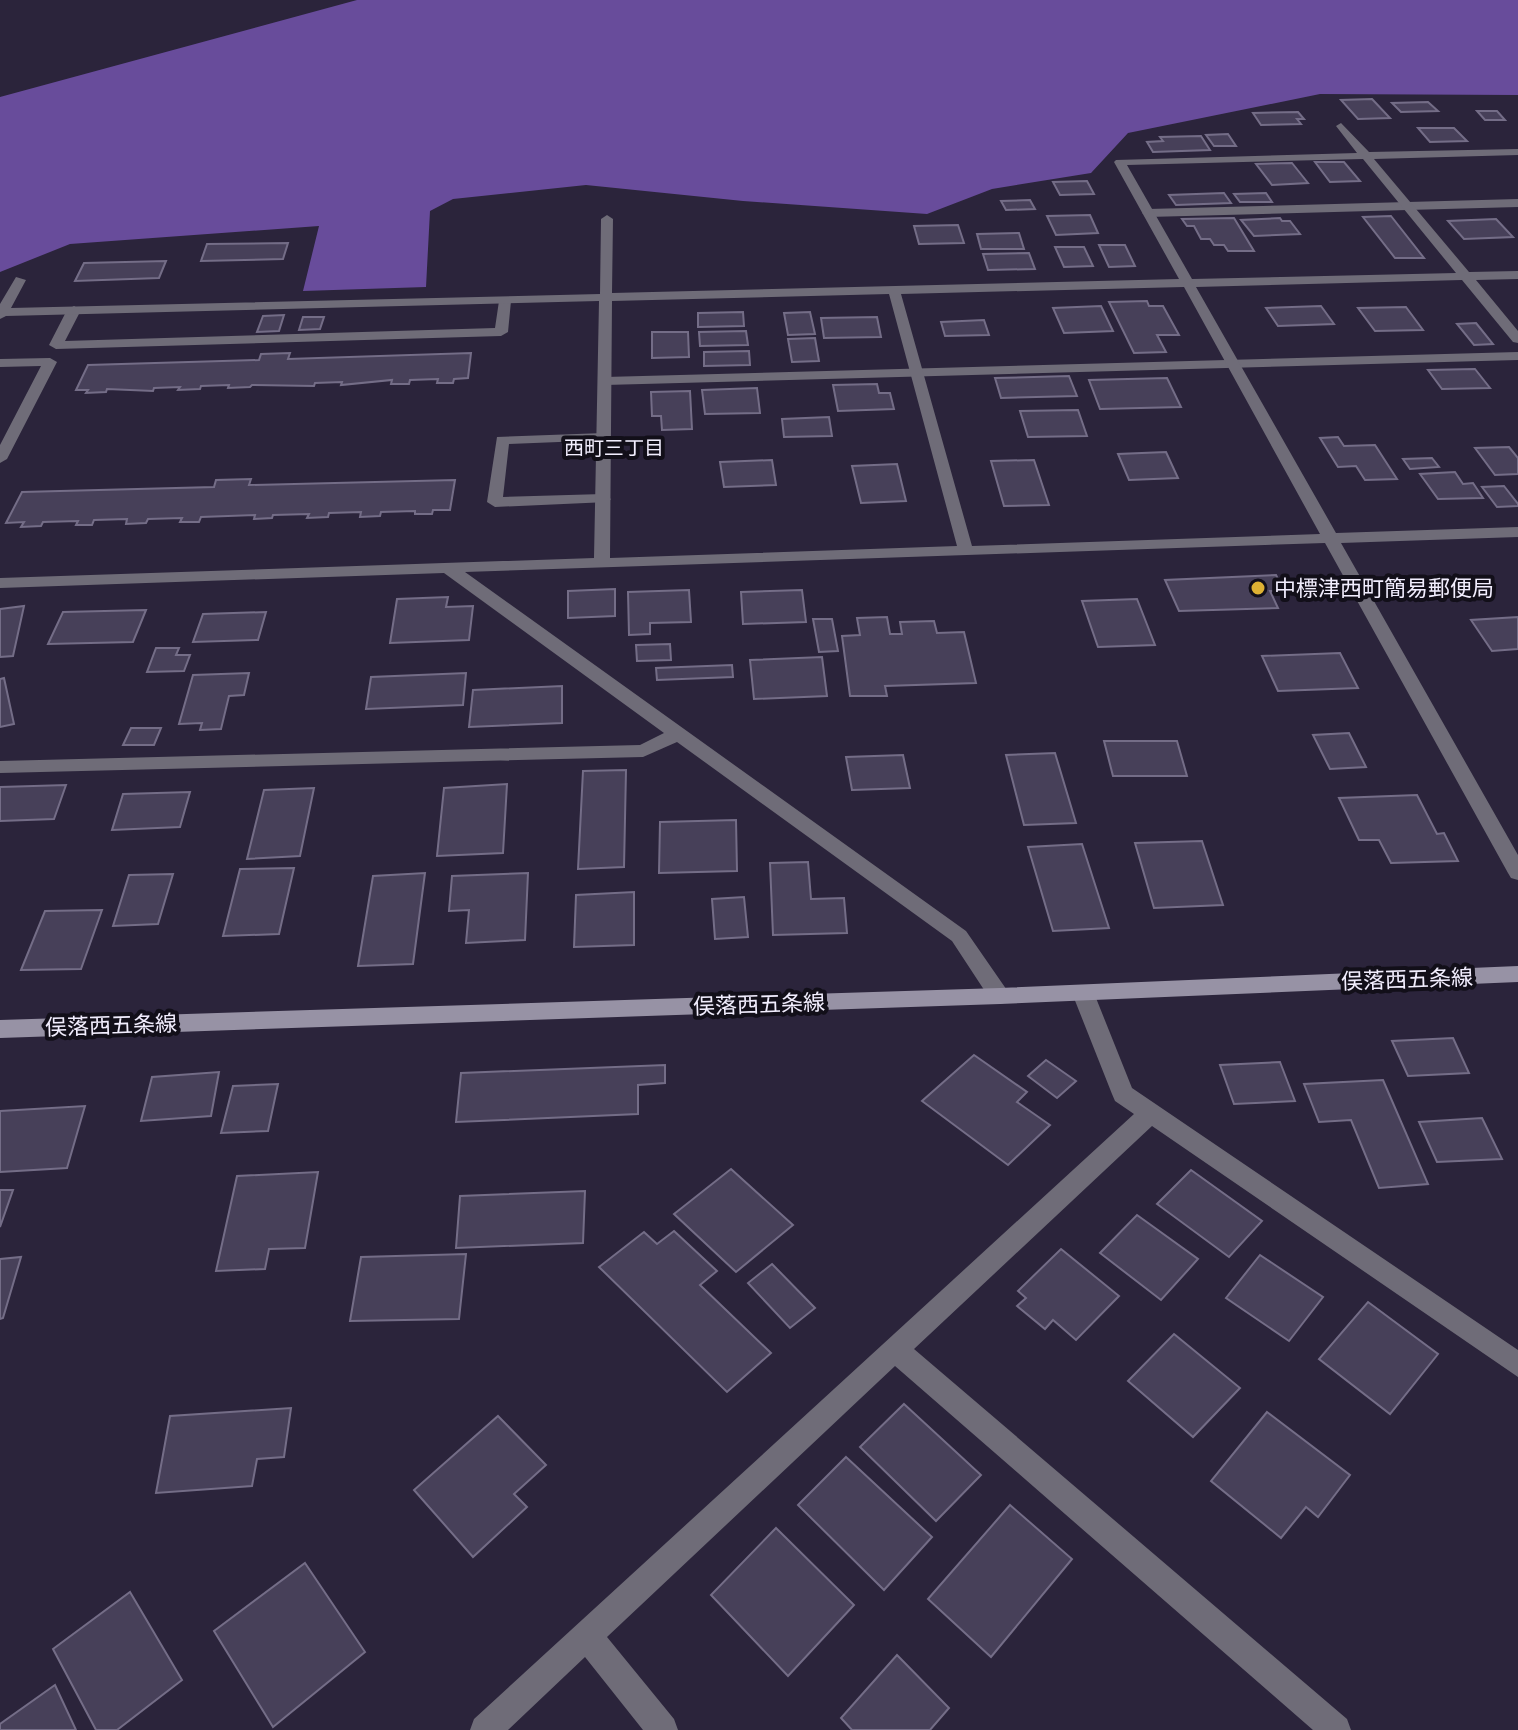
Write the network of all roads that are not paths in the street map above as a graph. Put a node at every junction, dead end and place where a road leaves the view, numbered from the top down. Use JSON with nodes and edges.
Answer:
{"nodes":[{"id":1,"x":1341,"y":126,"type":"dead end"},
{"id":2,"x":1518,"y":152,"type":"edge"},
{"id":3,"x":1366,"y":156,"type":"junction"},
{"id":4,"x":1518,"y":203,"type":"edge"},
{"id":5,"x":1408,"y":206,"type":"junction"},
{"id":6,"x":1148,"y":213,"type":"junction"},
{"id":7,"x":607,"y":219,"type":"dead end"},
{"id":8,"x":1518,"y":275,"type":"edge"},
{"id":9,"x":1467,"y":277,"type":"junction"},
{"id":10,"x":20,"y":280,"type":"dead end"},
{"id":11,"x":1188,"y":283,"type":"junction"},
{"id":12,"x":894,"y":290,"type":"junction"},
{"id":13,"x":606,"y":299,"type":"junction"},
{"id":14,"x":505,"y":301,"type":"junction"},
{"id":15,"x":74,"y":310,"type":"junction"},
{"id":16,"x":1,"y":314,"type":"edge"},
{"id":17,"x":1518,"y":339,"type":"edge"},
{"id":18,"x":1518,"y":356,"type":"edge"},
{"id":19,"x":0,"y":363,"type":"edge"},
{"id":20,"x":1233,"y":365,"type":"junction"},
{"id":21,"x":917,"y":372,"type":"junction"},
{"id":22,"x":605,"y":381,"type":"junction"},
{"id":23,"x":604,"y":437,"type":"junction"},
{"id":24,"x":0,"y":459,"type":"edge"},
{"id":25,"x":603,"y":499,"type":"junction"},
{"id":26,"x":1518,"y":532,"type":"edge"},
{"id":27,"x":1329,"y":539,"type":"junction"},
{"id":28,"x":966,"y":551,"type":"junction"},
{"id":29,"x":602,"y":562,"type":"junction"},
{"id":30,"x":448,"y":568,"type":"junction"},
{"id":31,"x":0,"y":583,"type":"edge"},
{"id":32,"x":677,"y":734,"type":"junction"},
{"id":33,"x":0,"y":767,"type":"edge"},
{"id":34,"x":1518,"y":873,"type":"edge"},
{"id":35,"x":1518,"y":974,"type":"edge"},
{"id":36,"x":1083,"y":993,"type":"junction"},
{"id":37,"x":1000,"y":996,"type":"junction"},
{"id":38,"x":0,"y":1029,"type":"edge"},
{"id":39,"x":1150,"y":1113,"type":"junction"},
{"id":40,"x":896,"y":1350,"type":"junction"},
{"id":41,"x":1518,"y":1365,"type":"edge"},
{"id":42,"x":587,"y":1636,"type":"junction"},
{"id":43,"x":485,"y":1730,"type":"edge"},
{"id":44,"x":663,"y":1730,"type":"edge"},
{"id":45,"x":1336,"y":1730,"type":"edge"}],
"edges":[{"from":1,"to":3,"type":"street"},
{"from":2,"to":3,"type":"street"},
{"from":3,"to":5,"type":"street"},
{"from":3,"to":6,"type":"street"},
{"from":4,"to":5,"type":"street"},
{"from":5,"to":6,"type":"street"},
{"from":5,"to":9,"type":"street"},
{"from":6,"to":11,"type":"street"},
{"from":7,"to":13,"type":"street"},
{"from":8,"to":9,"type":"street"},
{"from":9,"to":11,"type":"street"},
{"from":9,"to":17,"type":"street"},
{"from":10,"to":16,"type":"street"},
{"from":11,"to":12,"type":"street"},
{"from":11,"to":20,"type":"street"},
{"from":12,"to":13,"type":"street"},
{"from":12,"to":21,"type":"street"},
{"from":13,"to":14,"type":"street"},
{"from":13,"to":22,"type":"street"},
{"from":14,"to":15,"type":"street"},
{"from":14,"to":15,"type":"street"},
{"from":15,"to":16,"type":"street"},
{"from":18,"to":20,"type":"street"},
{"from":19,"to":24,"type":"street"},
{"from":20,"to":21,"type":"street"},
{"from":20,"to":27,"type":"street"},
{"from":21,"to":22,"type":"street"},
{"from":21,"to":28,"type":"street"},
{"from":22,"to":23,"type":"street"},
{"from":23,"to":25,"type":"street"},
{"from":23,"to":25,"type":"street"},
{"from":25,"to":29,"type":"street"},
{"from":26,"to":27,"type":"street"},
{"from":27,"to":28,"type":"street"},
{"from":27,"to":34,"type":"street"},
{"from":28,"to":29,"type":"street"},
{"from":29,"to":30,"type":"street"},
{"from":30,"to":31,"type":"street"},
{"from":30,"to":32,"type":"street"},
{"from":32,"to":33,"type":"street"},
{"from":32,"to":37,"type":"street"},
{"from":35,"to":36,"type":"main road","name":"俣落西五条線"},
{"from":36,"to":37,"type":"main road","name":"俣落西五条線"},
{"from":36,"to":39,"type":"street"},
{"from":37,"to":38,"type":"main road","name":"俣落西五条線"},
{"from":39,"to":40,"type":"street"},
{"from":39,"to":41,"type":"street"},
{"from":40,"to":42,"type":"street"},
{"from":40,"to":45,"type":"street"},
{"from":42,"to":43,"type":"street"},
{"from":42,"to":44,"type":"street"}]}
